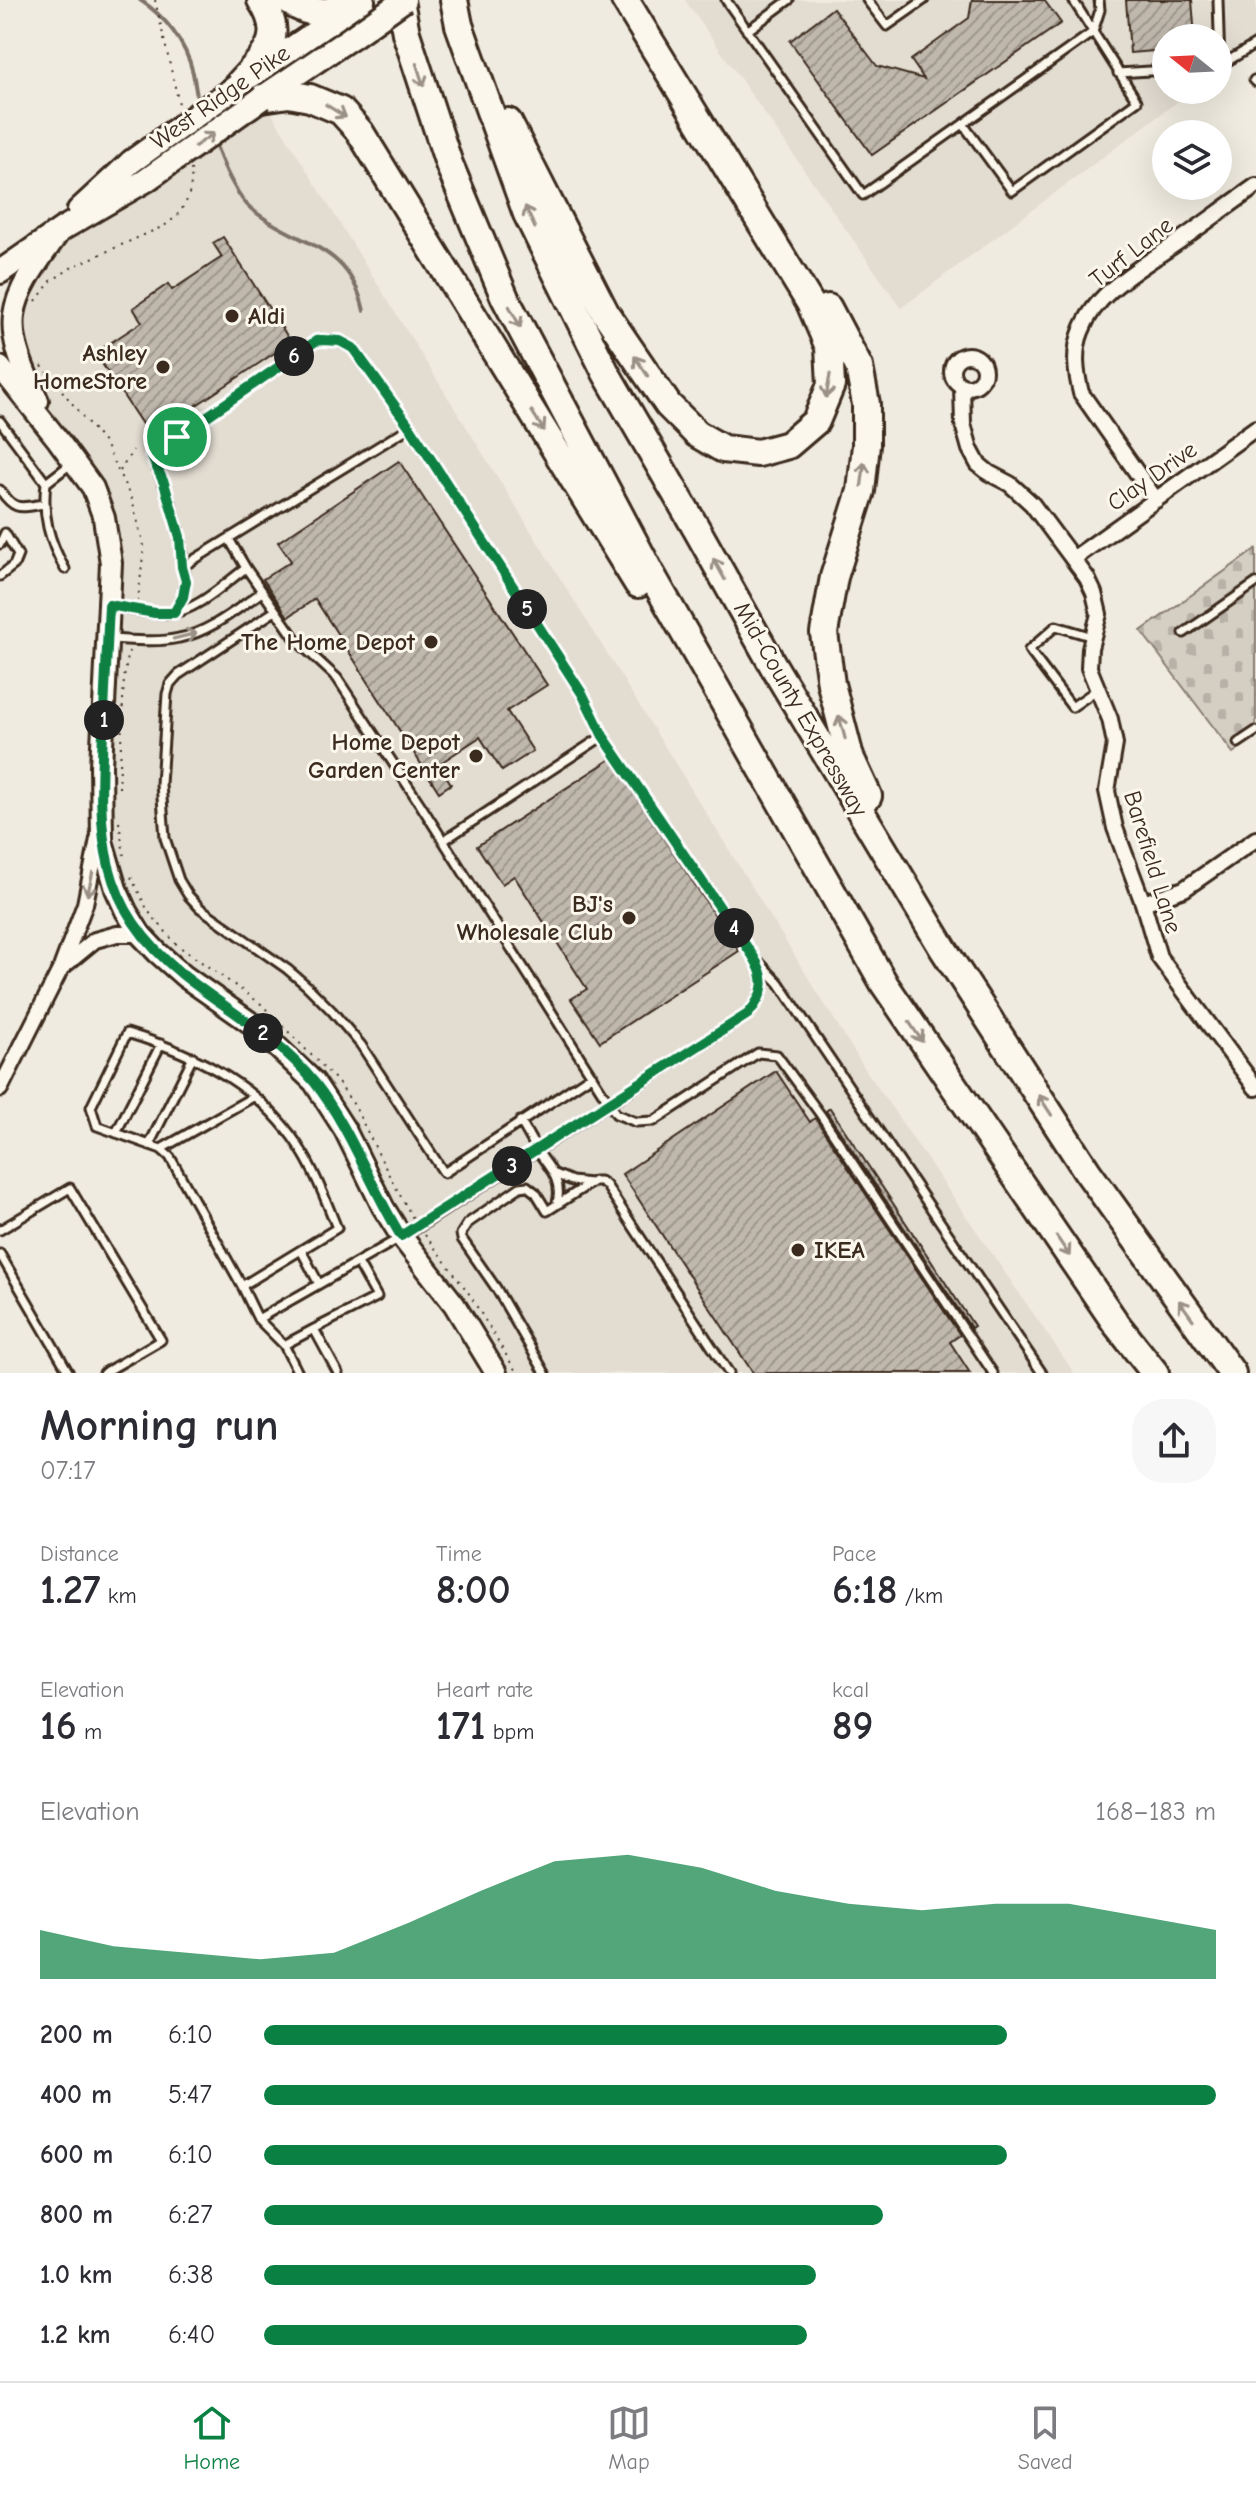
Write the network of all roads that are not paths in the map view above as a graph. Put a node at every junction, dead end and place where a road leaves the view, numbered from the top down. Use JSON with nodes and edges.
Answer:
{"nodes":[{"id":1,"x":261,"y":0,"type":"edge"},
{"id":2,"x":287,"y":0,"type":"edge"},
{"id":3,"x":402,"y":0,"type":"edge"},
{"id":4,"x":625,"y":0,"type":"edge"},
{"id":5,"x":642,"y":0,"type":"edge"},
{"id":6,"x":726,"y":0,"type":"edge"},
{"id":7,"x":789,"y":0,"type":"edge"},
{"id":8,"x":867,"y":0,"type":"edge"},
{"id":9,"x":924,"y":0,"type":"edge"},
{"id":10,"x":1073,"y":0,"type":"edge"},
{"id":11,"x":1099,"y":0,"type":"edge"},
{"id":12,"x":1218,"y":0,"type":"edge"},
{"id":13,"x":362,"y":1,"type":"edge"},
{"id":14,"x":456,"y":13,"type":"edge"},
{"id":15,"x":1218,"y":24,"type":"edge"},
{"id":16,"x":747,"y":31,"type":"junction"},
{"id":17,"x":1093,"y":32,"type":"junction"},
{"id":18,"x":1256,"y":44,"type":"edge"},
{"id":19,"x":1232,"y":59,"type":"edge"},
{"id":20,"x":1152,"y":71,"type":"edge"},
{"id":21,"x":1118,"y":73,"type":"junction"},
{"id":22,"x":250,"y":83,"type":"junction"},
{"id":23,"x":963,"y":124,"type":"junction"},
{"id":24,"x":1256,"y":186,"type":"edge"},
{"id":25,"x":62,"y":229,"type":"junction"},
{"id":26,"x":0,"y":272,"type":"edge"},
{"id":27,"x":1,"y":372,"type":"edge"},
{"id":28,"x":962,"y":387,"type":"dead end"},
{"id":29,"x":0,"y":421,"type":"edge"},
{"id":30,"x":410,"y":427,"type":"junction"},
{"id":31,"x":1256,"y":428,"type":"edge"},
{"id":32,"x":58,"y":440,"type":"junction"},
{"id":33,"x":74,"y":461,"type":"junction"},
{"id":34,"x":46,"y":483,"type":"junction"},
{"id":35,"x":0,"y":490,"type":"edge"},
{"id":36,"x":1156,"y":500,"type":"junction"},
{"id":37,"x":43,"y":504,"type":"junction"},
{"id":38,"x":2,"y":529,"type":"edge"},
{"id":39,"x":229,"y":539,"type":"junction"},
{"id":40,"x":0,"y":544,"type":"edge"},
{"id":41,"x":1073,"y":559,"type":"junction"},
{"id":42,"x":182,"y":567,"type":"junction"},
{"id":43,"x":246,"y":568,"type":"junction"},
{"id":44,"x":65,"y":569,"type":"dead end"},
{"id":45,"x":0,"y":576,"type":"edge"},
{"id":46,"x":1256,"y":583,"type":"edge"},
{"id":47,"x":262,"y":592,"type":"junction"},
{"id":48,"x":109,"y":605,"type":"junction"},
{"id":49,"x":275,"y":611,"type":"junction"},
{"id":50,"x":174,"y":613,"type":"junction"},
{"id":51,"x":1184,"y":633,"type":"dead end"},
{"id":52,"x":1093,"y":637,"type":"junction"},
{"id":53,"x":108,"y":639,"type":"junction"},
{"id":54,"x":1098,"y":689,"type":"junction"},
{"id":55,"x":1256,"y":731,"type":"edge"},
{"id":56,"x":603,"y":736,"type":"junction"},
{"id":57,"x":1238,"y":743,"type":"dead end"},
{"id":58,"x":102,"y":807,"type":"junction"},
{"id":59,"x":443,"y":841,"type":"junction"},
{"id":60,"x":1254,"y":844,"type":"edge"},
{"id":61,"x":1143,"y":903,"type":"junction"},
{"id":62,"x":140,"y":934,"type":"junction"},
{"id":63,"x":944,"y":950,"type":"junction"},
{"id":64,"x":753,"y":956,"type":"junction"},
{"id":65,"x":61,"y":968,"type":"junction"},
{"id":66,"x":885,"y":985,"type":"junction"},
{"id":67,"x":161,"y":1044,"type":"junction"},
{"id":68,"x":193,"y":1057,"type":"junction"},
{"id":69,"x":592,"y":1075,"type":"junction"},
{"id":70,"x":1256,"y":1088,"type":"edge"},
{"id":71,"x":0,"y":1089,"type":"edge"},
{"id":72,"x":253,"y":1097,"type":"junction"},
{"id":73,"x":609,"y":1103,"type":"junction"},
{"id":74,"x":520,"y":1121,"type":"junction"},
{"id":75,"x":116,"y":1133,"type":"junction"},
{"id":76,"x":149,"y":1145,"type":"junction"},
{"id":77,"x":161,"y":1149,"type":"junction"},
{"id":78,"x":537,"y":1150,"type":"junction"},
{"id":79,"x":555,"y":1174,"type":"junction"},
{"id":80,"x":590,"y":1183,"type":"junction"},
{"id":81,"x":557,"y":1204,"type":"junction"},
{"id":82,"x":0,"y":1230,"type":"edge"},
{"id":83,"x":410,"y":1232,"type":"junction"},
{"id":84,"x":301,"y":1250,"type":"junction"},
{"id":85,"x":0,"y":1254,"type":"edge"},
{"id":86,"x":358,"y":1263,"type":"junction"},
{"id":87,"x":319,"y":1284,"type":"junction"},
{"id":88,"x":242,"y":1286,"type":"junction"},
{"id":89,"x":258,"y":1319,"type":"junction"},
{"id":90,"x":314,"y":1329,"type":"junction"},
{"id":91,"x":284,"y":1345,"type":"junction"},
{"id":92,"x":69,"y":1373,"type":"edge"},
{"id":93,"x":104,"y":1373,"type":"edge"},
{"id":94,"x":298,"y":1373,"type":"edge"},
{"id":95,"x":338,"y":1373,"type":"edge"},
{"id":96,"x":496,"y":1373,"type":"edge"},
{"id":97,"x":545,"y":1373,"type":"edge"},
{"id":98,"x":729,"y":1373,"type":"edge"},
{"id":99,"x":993,"y":1373,"type":"edge"},
{"id":100,"x":1042,"y":1373,"type":"edge"},
{"id":101,"x":1155,"y":1373,"type":"edge"},
{"id":102,"x":1232,"y":1373,"type":"edge"}],
"edges":[{"from":1,"to":22,"type":"highway"},
{"from":2,"to":13,"type":"highway"},
{"from":3,"to":22,"type":"main road","name":"West Ridge Pike","bridge":true},
{"from":3,"to":66,"type":"highway","one_way":true},
{"from":4,"to":14,"type":"highway","one_way":true},
{"from":63,"to":5,"type":"highway","one_way":true},
{"from":6,"to":16,"type":"lane"},
{"from":7,"to":16,"type":"lane"},
{"from":8,"to":9,"type":"lane"},
{"from":10,"to":17,"type":"lane"},
{"from":11,"to":17,"type":"lane"},
{"from":12,"to":15,"type":"lane"},
{"from":13,"to":22,"type":"main road","name":"West Ridge Pike"},
{"from":63,"to":14,"type":"highway","name":"Mid-County Expressway","one_way":true},
{"from":16,"to":23,"type":"lane"},
{"from":17,"to":21,"type":"lane"},
{"from":17,"to":23,"type":"lane"},
{"from":18,"to":19,"type":"lane"},
{"from":20,"to":21,"type":"lane"},
{"from":21,"to":23,"type":"lane"},
{"from":22,"to":25,"type":"main road","name":"West Ridge Pike","bridge":true},
{"from":25,"to":22,"type":"main road","name":"West Ridge Pike","one_way":true,"bridge":true},
{"from":22,"to":66,"type":"highway","one_way":true},
{"from":24,"to":36,"type":"street","name":"Turf Lane"},
{"from":25,"to":26,"type":"main road","name":"West Ridge Pike"},
{"from":25,"to":32,"type":"street"},
{"from":27,"to":32,"type":"street"},
{"from":28,"to":41,"type":"street","name":"Barefield Lane"},
{"from":29,"to":34,"type":"lane"},
{"from":30,"to":39,"type":"lane"},
{"from":30,"to":42,"type":"lane"},
{"from":30,"to":56,"type":"lane"},
{"from":31,"to":36,"type":"street","name":"Clay Drive"},
{"from":32,"to":33,"type":"street"},
{"from":33,"to":34,"type":"lane"},
{"from":33,"to":48,"type":"street"},
{"from":34,"to":37,"type":"lane"},
{"from":35,"to":37,"type":"lane"},
{"from":36,"to":41,"type":"street","name":"Clay Drive"},
{"from":37,"to":44,"type":"lane"},
{"from":38,"to":40,"type":"lane"},
{"from":38,"to":45,"type":"lane"},
{"from":39,"to":42,"type":"lane"},
{"from":39,"to":43,"type":"lane"},
{"from":41,"to":52,"type":"street","name":"Barefield Lane"},
{"from":42,"to":50,"type":"lane"},
{"from":43,"to":47,"type":"lane"},
{"from":43,"to":50,"type":"lane"},
{"from":46,"to":51,"type":"lane"},
{"from":47,"to":49,"type":"lane"},
{"from":53,"to":47,"type":"lane","one_way":true},
{"from":48,"to":50,"type":"lane"},
{"from":48,"to":53,"type":"street"},
{"from":49,"to":59,"type":"lane"},
{"from":49,"to":74,"type":"lane"},
{"from":52,"to":54,"type":"street","name":"Barefield Lane"},
{"from":52,"to":54,"type":"lane"},
{"from":53,"to":58,"type":"street"},
{"from":54,"to":61,"type":"street","name":"Barefield Lane"},
{"from":55,"to":57,"type":"lane"},
{"from":56,"to":59,"type":"lane"},
{"from":56,"to":64,"type":"lane"},
{"from":58,"to":62,"type":"street"},
{"from":58,"to":65,"type":"street","one_way":true},
{"from":59,"to":69,"type":"lane"},
{"from":60,"to":61,"type":"street"},
{"from":61,"to":70,"type":"street","name":"Barefield Lane"},
{"from":62,"to":65,"type":"street"},
{"from":62,"to":83,"type":"street"},
{"from":102,"to":63,"type":"highway","name":"Mid-County Expressway","one_way":true},
{"from":64,"to":73,"type":"lane"},
{"from":64,"to":100,"type":"lane"},
{"from":65,"to":71,"type":"street"},
{"from":66,"to":101,"type":"highway","one_way":true},
{"from":67,"to":68,"type":"lane"},
{"from":67,"to":75,"type":"lane"},
{"from":67,"to":75,"type":"lane"},
{"from":68,"to":72,"type":"lane"},
{"from":68,"to":76,"type":"lane"},
{"from":69,"to":73,"type":"lane"},
{"from":69,"to":74,"type":"lane"},
{"from":72,"to":77,"type":"lane"},
{"from":72,"to":84,"type":"lane"},
{"from":73,"to":78,"type":"lane"},
{"from":73,"to":99,"type":"lane"},
{"from":74,"to":78,"type":"lane"},
{"from":75,"to":76,"type":"lane"},
{"from":76,"to":77,"type":"lane"},
{"from":77,"to":88,"type":"lane"},
{"from":78,"to":79,"type":"lane"},
{"from":78,"to":83,"type":"lane"},
{"from":79,"to":80,"type":"lane"},
{"from":79,"to":81,"type":"lane"},
{"from":80,"to":81,"type":"lane"},
{"from":80,"to":98,"type":"lane"},
{"from":81,"to":97,"type":"lane"},
{"from":82,"to":93,"type":"lane"},
{"from":83,"to":86,"type":"lane"},
{"from":83,"to":96,"type":"street"},
{"from":84,"to":87,"type":"lane"},
{"from":84,"to":88,"type":"lane"},
{"from":85,"to":92,"type":"lane"},
{"from":86,"to":87,"type":"lane"},
{"from":86,"to":90,"type":"lane"},
{"from":87,"to":89,"type":"lane"},
{"from":88,"to":89,"type":"lane"},
{"from":89,"to":91,"type":"lane"},
{"from":90,"to":91,"type":"lane"},
{"from":90,"to":95,"type":"lane"},
{"from":91,"to":94,"type":"lane"}]}
